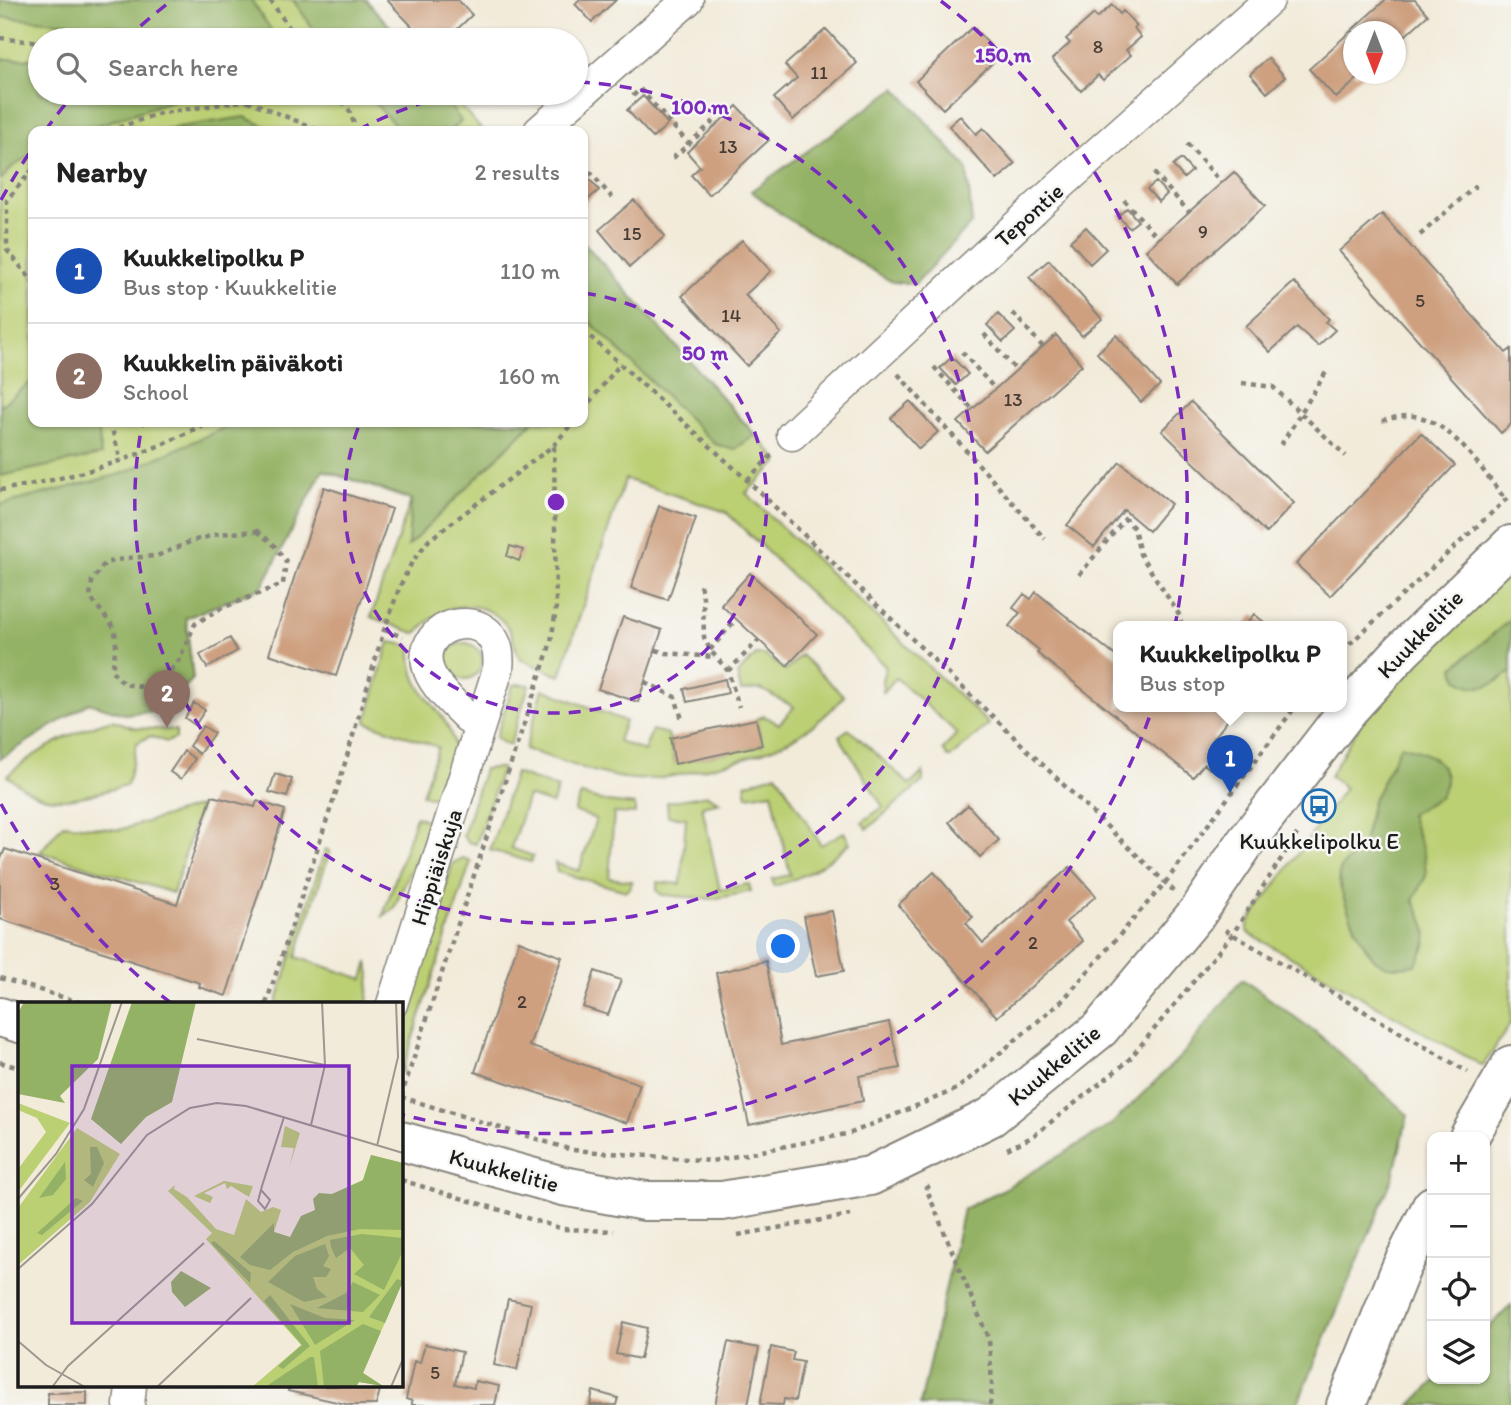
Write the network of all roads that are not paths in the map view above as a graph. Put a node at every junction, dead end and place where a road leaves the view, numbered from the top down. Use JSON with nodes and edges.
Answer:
{"nodes":[{"id":1,"x":688,"y":0,"type":"edge"},
{"id":2,"x":1269,"y":0,"type":"edge"},
{"id":3,"x":588,"y":88,"type":"edge"},
{"id":4,"x":569,"y":105,"type":"edge"},
{"id":5,"x":545,"y":126,"type":"edge"},
{"id":6,"x":792,"y":435,"type":"road end"},
{"id":7,"x":1511,"y":545,"type":"edge"},
{"id":8,"x":1347,"y":711,"type":"edge"},
{"id":9,"x":1346,"y":712,"type":"edge"},
{"id":10,"x":479,"y":729,"type":"dead end"},
{"id":11,"x":393,"y":1002,"type":"edge"},
{"id":12,"x":0,"y":1017,"type":"edge"},
{"id":13,"x":18,"y":1023,"type":"edge"},
{"id":14,"x":1511,"y":1065,"type":"edge"},
{"id":15,"x":1472,"y":1132,"type":"edge"},
{"id":16,"x":402,"y":1141,"type":"edge"},
{"id":17,"x":1427,"y":1216,"type":"edge"},
{"id":18,"x":1346,"y":1405,"type":"edge"}],
"edges":[{"from":1,"to":3,"type":"street"},
{"from":2,"to":6,"type":"street","name":"Tepontie"},
{"from":4,"to":5,"type":"street"},
{"from":7,"to":8,"type":"street","name":"Kuukkelitie"},
{"from":9,"to":16,"type":"street","name":"Kuukkelitie"},
{"from":10,"to":11,"type":"street","name":"Hippiäiskuja"},
{"from":12,"to":13,"type":"street"},
{"from":14,"to":15,"type":"street"},
{"from":17,"to":18,"type":"street"}]}
